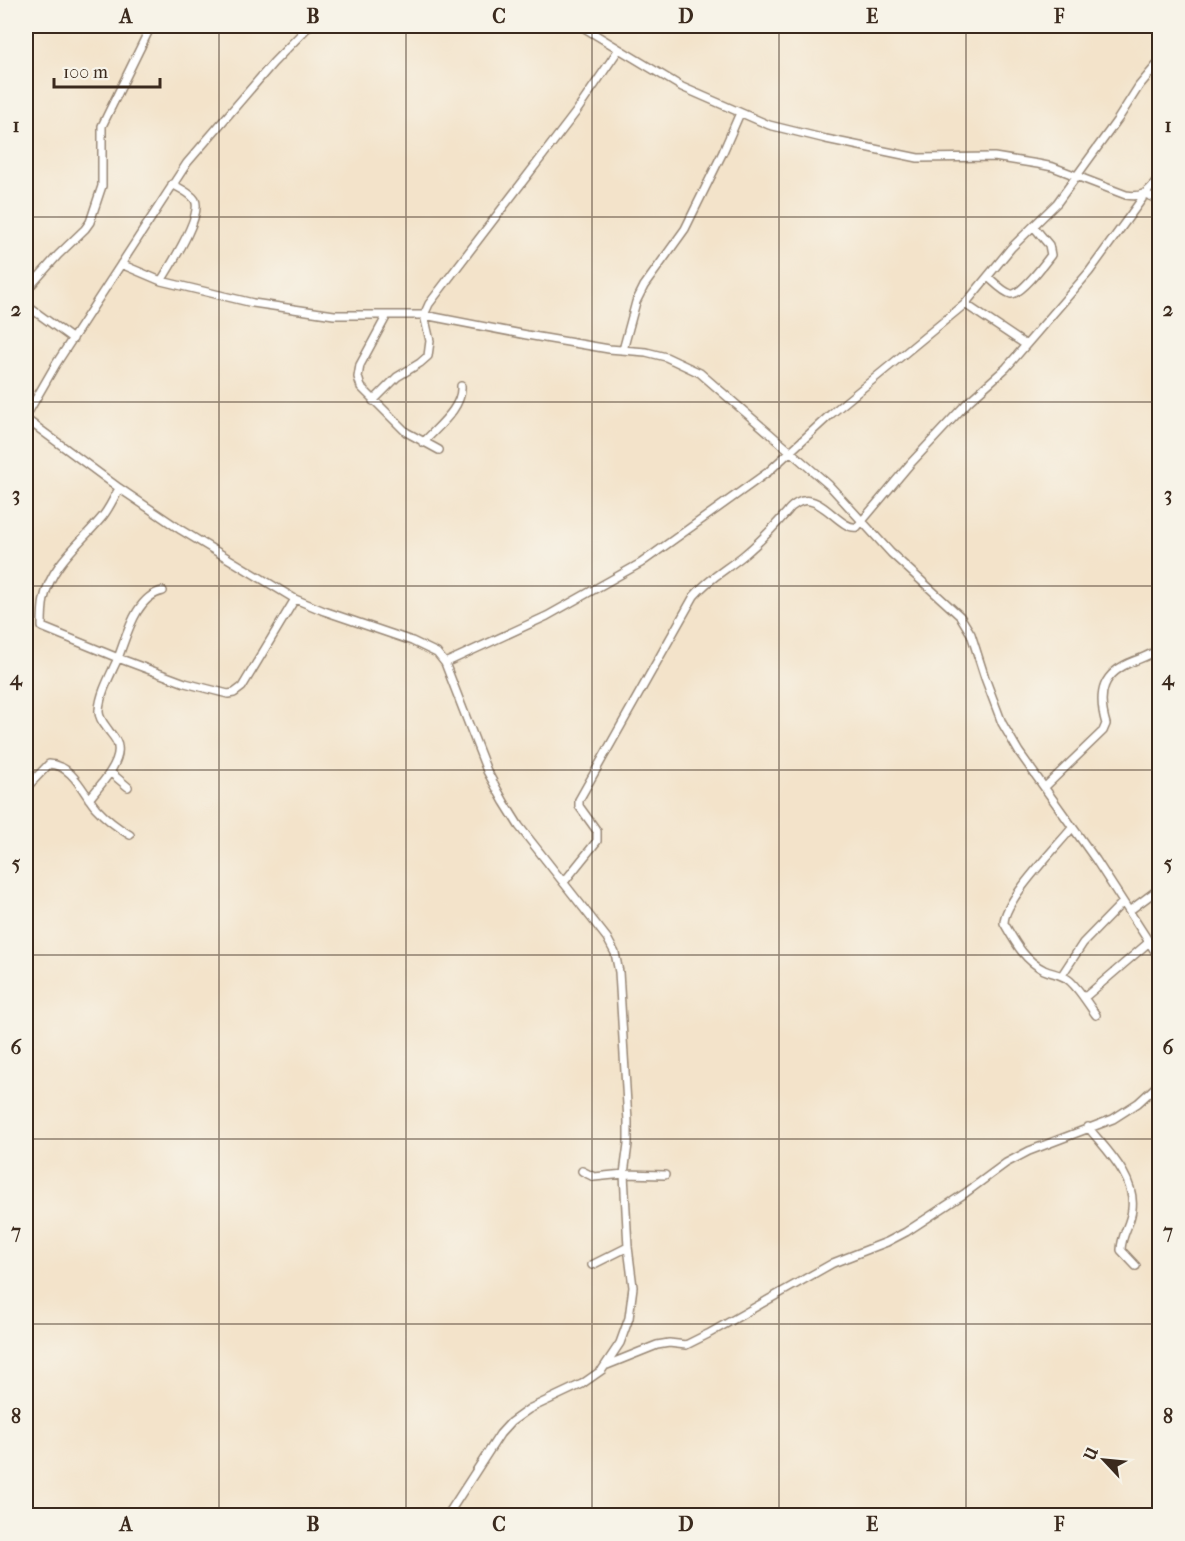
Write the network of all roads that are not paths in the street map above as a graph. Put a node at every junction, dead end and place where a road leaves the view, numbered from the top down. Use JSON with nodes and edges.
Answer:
{"nodes":[{"id":1,"x":152,"y":26,"type":"edge"},
{"id":2,"x":309,"y":26,"type":"edge"},
{"id":3,"x":581,"y":26,"type":"edge"},
{"id":4,"x":618,"y":49,"type":"junction"},
{"id":5,"x":1160,"y":61,"type":"edge"},
{"id":6,"x":740,"y":113,"type":"junction"},
{"id":7,"x":1076,"y":176,"type":"junction"},
{"id":8,"x":1160,"y":178,"type":"edge"},
{"id":9,"x":172,"y":184,"type":"junction"},
{"id":10,"x":1144,"y":194,"type":"junction"},
{"id":11,"x":1160,"y":200,"type":"edge"},
{"id":12,"x":1034,"y":227,"type":"junction"},
{"id":13,"x":121,"y":264,"type":"junction"},
{"id":14,"x":988,"y":276,"type":"junction"},
{"id":15,"x":161,"y":281,"type":"junction"},
{"id":16,"x":26,"y":291,"type":"edge"},
{"id":17,"x":965,"y":304,"type":"junction"},
{"id":18,"x":26,"y":305,"type":"edge"},
{"id":19,"x":424,"y":315,"type":"junction"},
{"id":20,"x":386,"y":316,"type":"junction"},
{"id":21,"x":73,"y":339,"type":"junction"},
{"id":22,"x":1026,"y":345,"type":"junction"},
{"id":23,"x":623,"y":350,"type":"junction"},
{"id":24,"x":461,"y":386,"type":"dead end"},
{"id":25,"x":373,"y":401,"type":"junction"},
{"id":26,"x":26,"y":418,"type":"edge"},
{"id":27,"x":423,"y":443,"type":"junction"},
{"id":28,"x":439,"y":450,"type":"dead end"},
{"id":29,"x":791,"y":452,"type":"junction"},
{"id":30,"x":119,"y":488,"type":"junction"},
{"id":31,"x":862,"y":522,"type":"junction"},
{"id":32,"x":163,"y":591,"type":"dead end"},
{"id":33,"x":295,"y":598,"type":"junction"},
{"id":34,"x":1160,"y":648,"type":"edge"},
{"id":35,"x":118,"y":658,"type":"junction"},
{"id":36,"x":445,"y":663,"type":"junction"},
{"id":37,"x":110,"y":772,"type":"junction"},
{"id":38,"x":1045,"y":787,"type":"junction"},
{"id":39,"x":26,"y":788,"type":"edge"},
{"id":40,"x":128,"y":788,"type":"dead end"},
{"id":41,"x":89,"y":799,"type":"junction"},
{"id":42,"x":1072,"y":828,"type":"junction"},
{"id":43,"x":130,"y":835,"type":"dead end"},
{"id":44,"x":564,"y":882,"type":"junction"},
{"id":45,"x":1160,"y":888,"type":"edge"},
{"id":46,"x":1123,"y":902,"type":"junction"},
{"id":47,"x":1129,"y":911,"type":"junction"},
{"id":48,"x":1148,"y":943,"type":"junction"},
{"id":49,"x":1160,"y":959,"type":"edge"},
{"id":50,"x":1062,"y":975,"type":"junction"},
{"id":51,"x":1084,"y":998,"type":"junction"},
{"id":52,"x":1096,"y":1015,"type":"dead end"},
{"id":53,"x":1160,"y":1083,"type":"edge"},
{"id":54,"x":1088,"y":1127,"type":"junction"},
{"id":55,"x":582,"y":1171,"type":"dead end"},
{"id":56,"x":624,"y":1174,"type":"junction"},
{"id":57,"x":665,"y":1175,"type":"dead end"},
{"id":58,"x":628,"y":1247,"type":"junction"},
{"id":59,"x":592,"y":1265,"type":"dead end"},
{"id":60,"x":1136,"y":1266,"type":"dead end"},
{"id":61,"x":607,"y":1365,"type":"junction"},
{"id":62,"x":447,"y":1515,"type":"edge"}],
"edges":[{"from":1,"to":16,"type":"street"},
{"from":2,"to":9,"type":"street"},
{"from":3,"to":4,"type":"street"},
{"from":4,"to":6,"type":"street"},
{"from":4,"to":19,"type":"street"},
{"from":5,"to":7,"type":"street"},
{"from":6,"to":7,"type":"street"},
{"from":6,"to":23,"type":"street"},
{"from":7,"to":10,"type":"street"},
{"from":7,"to":12,"type":"street"},
{"from":8,"to":10,"type":"street"},
{"from":9,"to":13,"type":"street"},
{"from":9,"to":15,"type":"street"},
{"from":10,"to":11,"type":"street"},
{"from":10,"to":22,"type":"street"},
{"from":12,"to":14,"type":"street"},
{"from":12,"to":14,"type":"street"},
{"from":13,"to":15,"type":"street"},
{"from":13,"to":21,"type":"street"},
{"from":14,"to":17,"type":"street"},
{"from":15,"to":20,"type":"street"},
{"from":17,"to":22,"type":"street"},
{"from":17,"to":29,"type":"street"},
{"from":18,"to":21,"type":"street"},
{"from":19,"to":20,"type":"street"},
{"from":19,"to":23,"type":"street"},
{"from":19,"to":25,"type":"street"},
{"from":20,"to":25,"type":"street"},
{"from":21,"to":26,"type":"street"},
{"from":22,"to":31,"type":"street"},
{"from":23,"to":29,"type":"street"},
{"from":24,"to":27,"type":"street"},
{"from":25,"to":27,"type":"street"},
{"from":26,"to":30,"type":"street"},
{"from":27,"to":28,"type":"street"},
{"from":29,"to":31,"type":"street"},
{"from":29,"to":36,"type":"street"},
{"from":30,"to":33,"type":"street"},
{"from":30,"to":35,"type":"street"},
{"from":31,"to":38,"type":"street"},
{"from":31,"to":44,"type":"street"},
{"from":32,"to":35,"type":"street"},
{"from":33,"to":35,"type":"street"},
{"from":33,"to":36,"type":"street"},
{"from":34,"to":38,"type":"street"},
{"from":35,"to":37,"type":"street"},
{"from":36,"to":44,"type":"street"},
{"from":37,"to":40,"type":"street"},
{"from":37,"to":41,"type":"street"},
{"from":38,"to":42,"type":"street"},
{"from":39,"to":41,"type":"street"},
{"from":41,"to":43,"type":"street"},
{"from":42,"to":46,"type":"street"},
{"from":42,"to":50,"type":"street"},
{"from":44,"to":56,"type":"street"},
{"from":45,"to":47,"type":"street"},
{"from":46,"to":47,"type":"street"},
{"from":46,"to":50,"type":"street"},
{"from":47,"to":48,"type":"street"},
{"from":48,"to":49,"type":"street"},
{"from":48,"to":51,"type":"street"},
{"from":50,"to":51,"type":"street"},
{"from":51,"to":52,"type":"street"},
{"from":53,"to":54,"type":"street"},
{"from":54,"to":60,"type":"street"},
{"from":54,"to":61,"type":"street"},
{"from":55,"to":56,"type":"street"},
{"from":56,"to":57,"type":"street"},
{"from":56,"to":58,"type":"street"},
{"from":58,"to":59,"type":"street"},
{"from":58,"to":61,"type":"street"},
{"from":61,"to":62,"type":"street"}]}
